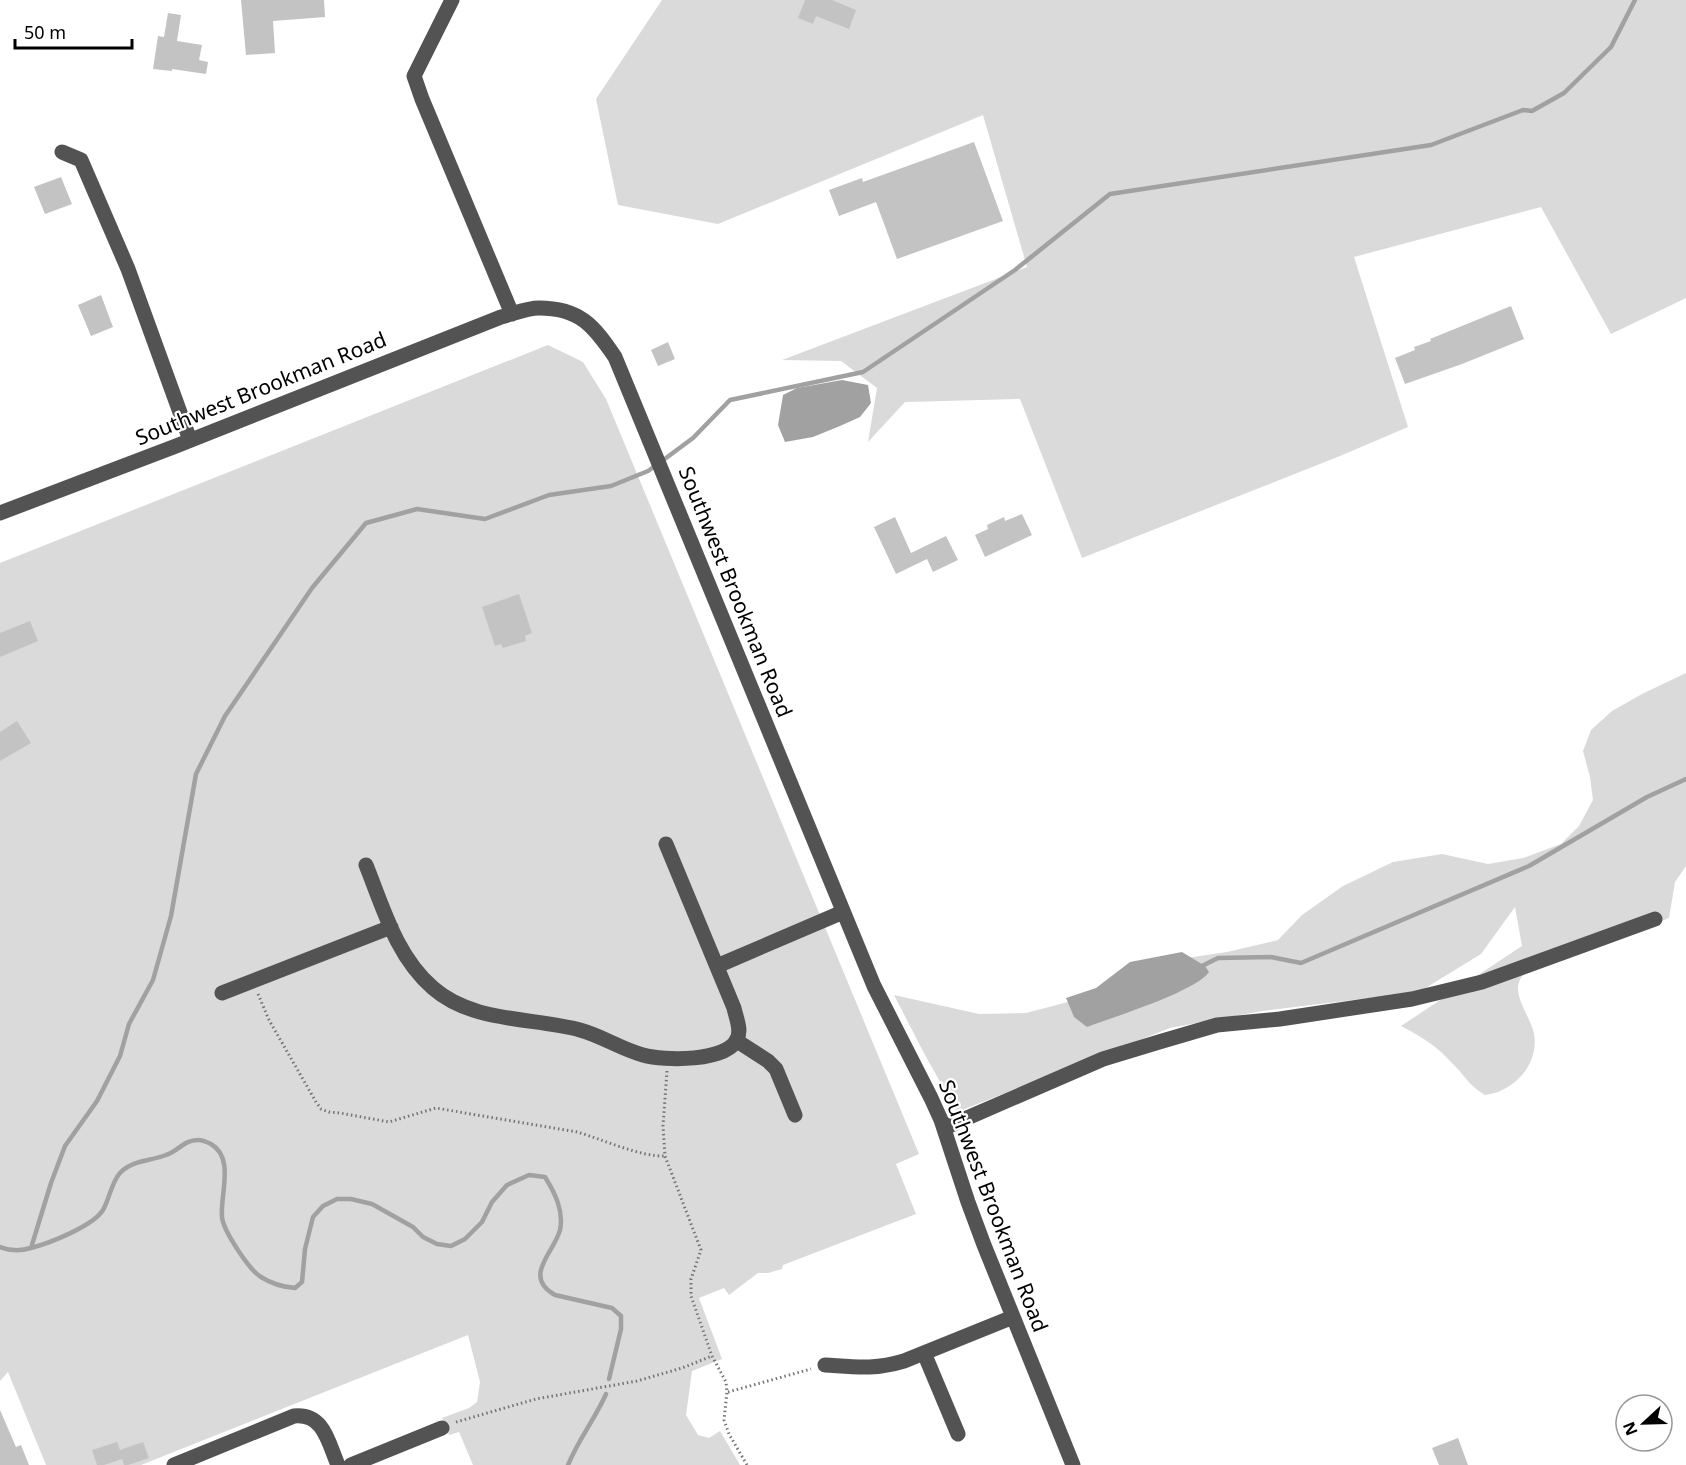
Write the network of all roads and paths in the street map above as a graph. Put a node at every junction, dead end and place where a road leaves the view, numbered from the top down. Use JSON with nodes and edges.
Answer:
{"nodes":[{"id":1,"x":452,"y":0,"type":"edge"},
{"id":2,"x":62,"y":152,"type":"dead end"},
{"id":3,"x":512,"y":314,"type":"junction"},
{"id":4,"x":190,"y":440,"type":"junction"},
{"id":5,"x":0,"y":513,"type":"edge"},
{"id":6,"x":666,"y":844,"type":"dead end"},
{"id":7,"x":366,"y":865,"type":"dead end"},
{"id":8,"x":843,"y":912,"type":"junction"},
{"id":9,"x":1655,"y":918,"type":"dead end"},
{"id":10,"x":391,"y":927,"type":"junction"},
{"id":11,"x":717,"y":966,"type":"junction"},
{"id":12,"x":253,"y":981,"type":"junction"},
{"id":13,"x":222,"y":993,"type":"dead end"},
{"id":14,"x":737,"y":1041,"type":"junction"},
{"id":15,"x":668,"y":1060,"type":"junction"},
{"id":16,"x":795,"y":1115,"type":"dead end"},
{"id":17,"x":944,"y":1128,"type":"junction"},
{"id":18,"x":665,"y":1156,"type":"junction"},
{"id":19,"x":1013,"y":1317,"type":"junction"},
{"id":20,"x":924,"y":1353,"type":"junction"},
{"id":21,"x":712,"y":1356,"type":"junction"},
{"id":22,"x":825,"y":1365,"type":"joint"},
{"id":23,"x":727,"y":1392,"type":"junction"},
{"id":24,"x":441,"y":1428,"type":"joint"},
{"id":25,"x":958,"y":1434,"type":"dead end"},
{"id":26,"x":174,"y":1465,"type":"edge"},
{"id":27,"x":338,"y":1465,"type":"edge"},
{"id":28,"x":351,"y":1465,"type":"edge"},
{"id":29,"x":747,"y":1465,"type":"edge"},
{"id":30,"x":1072,"y":1465,"type":"edge"}],
"edges":[{"from":1,"to":3,"type":"street"},
{"from":2,"to":4,"type":"street"},
{"from":3,"to":4,"type":"street","name":"Southwest Brookman Road"},
{"from":3,"to":8,"type":"street","name":"Southwest Brookman Road"},
{"from":4,"to":5,"type":"street","name":"Southwest Brookman Road"},
{"from":6,"to":11,"type":"street"},
{"from":7,"to":10,"type":"street"},
{"from":8,"to":11,"type":"street"},
{"from":8,"to":17,"type":"street","name":"Southwest Brookman Road"},
{"from":9,"to":17,"type":"street"},
{"from":10,"to":12,"type":"street"},
{"from":10,"to":15,"type":"street"},
{"from":11,"to":14,"type":"street"},
{"from":12,"to":13,"type":"street"},
{"from":12,"to":18,"type":"path"},
{"from":14,"to":15,"type":"street"},
{"from":14,"to":16,"type":"street"},
{"from":15,"to":18,"type":"path"},
{"from":17,"to":19,"type":"street","name":"Southwest Brookman Road"},
{"from":18,"to":21,"type":"path"},
{"from":19,"to":20,"type":"street"},
{"from":19,"to":30,"type":"street","name":"Southwest Brookman Road"},
{"from":20,"to":22,"type":"street"},
{"from":20,"to":25,"type":"street"},
{"from":21,"to":23,"type":"path"},
{"from":21,"to":24,"type":"path"},
{"from":22,"to":23,"type":"path"},
{"from":23,"to":29,"type":"path"},
{"from":24,"to":28,"type":"street"},
{"from":26,"to":27,"type":"street"}]}
